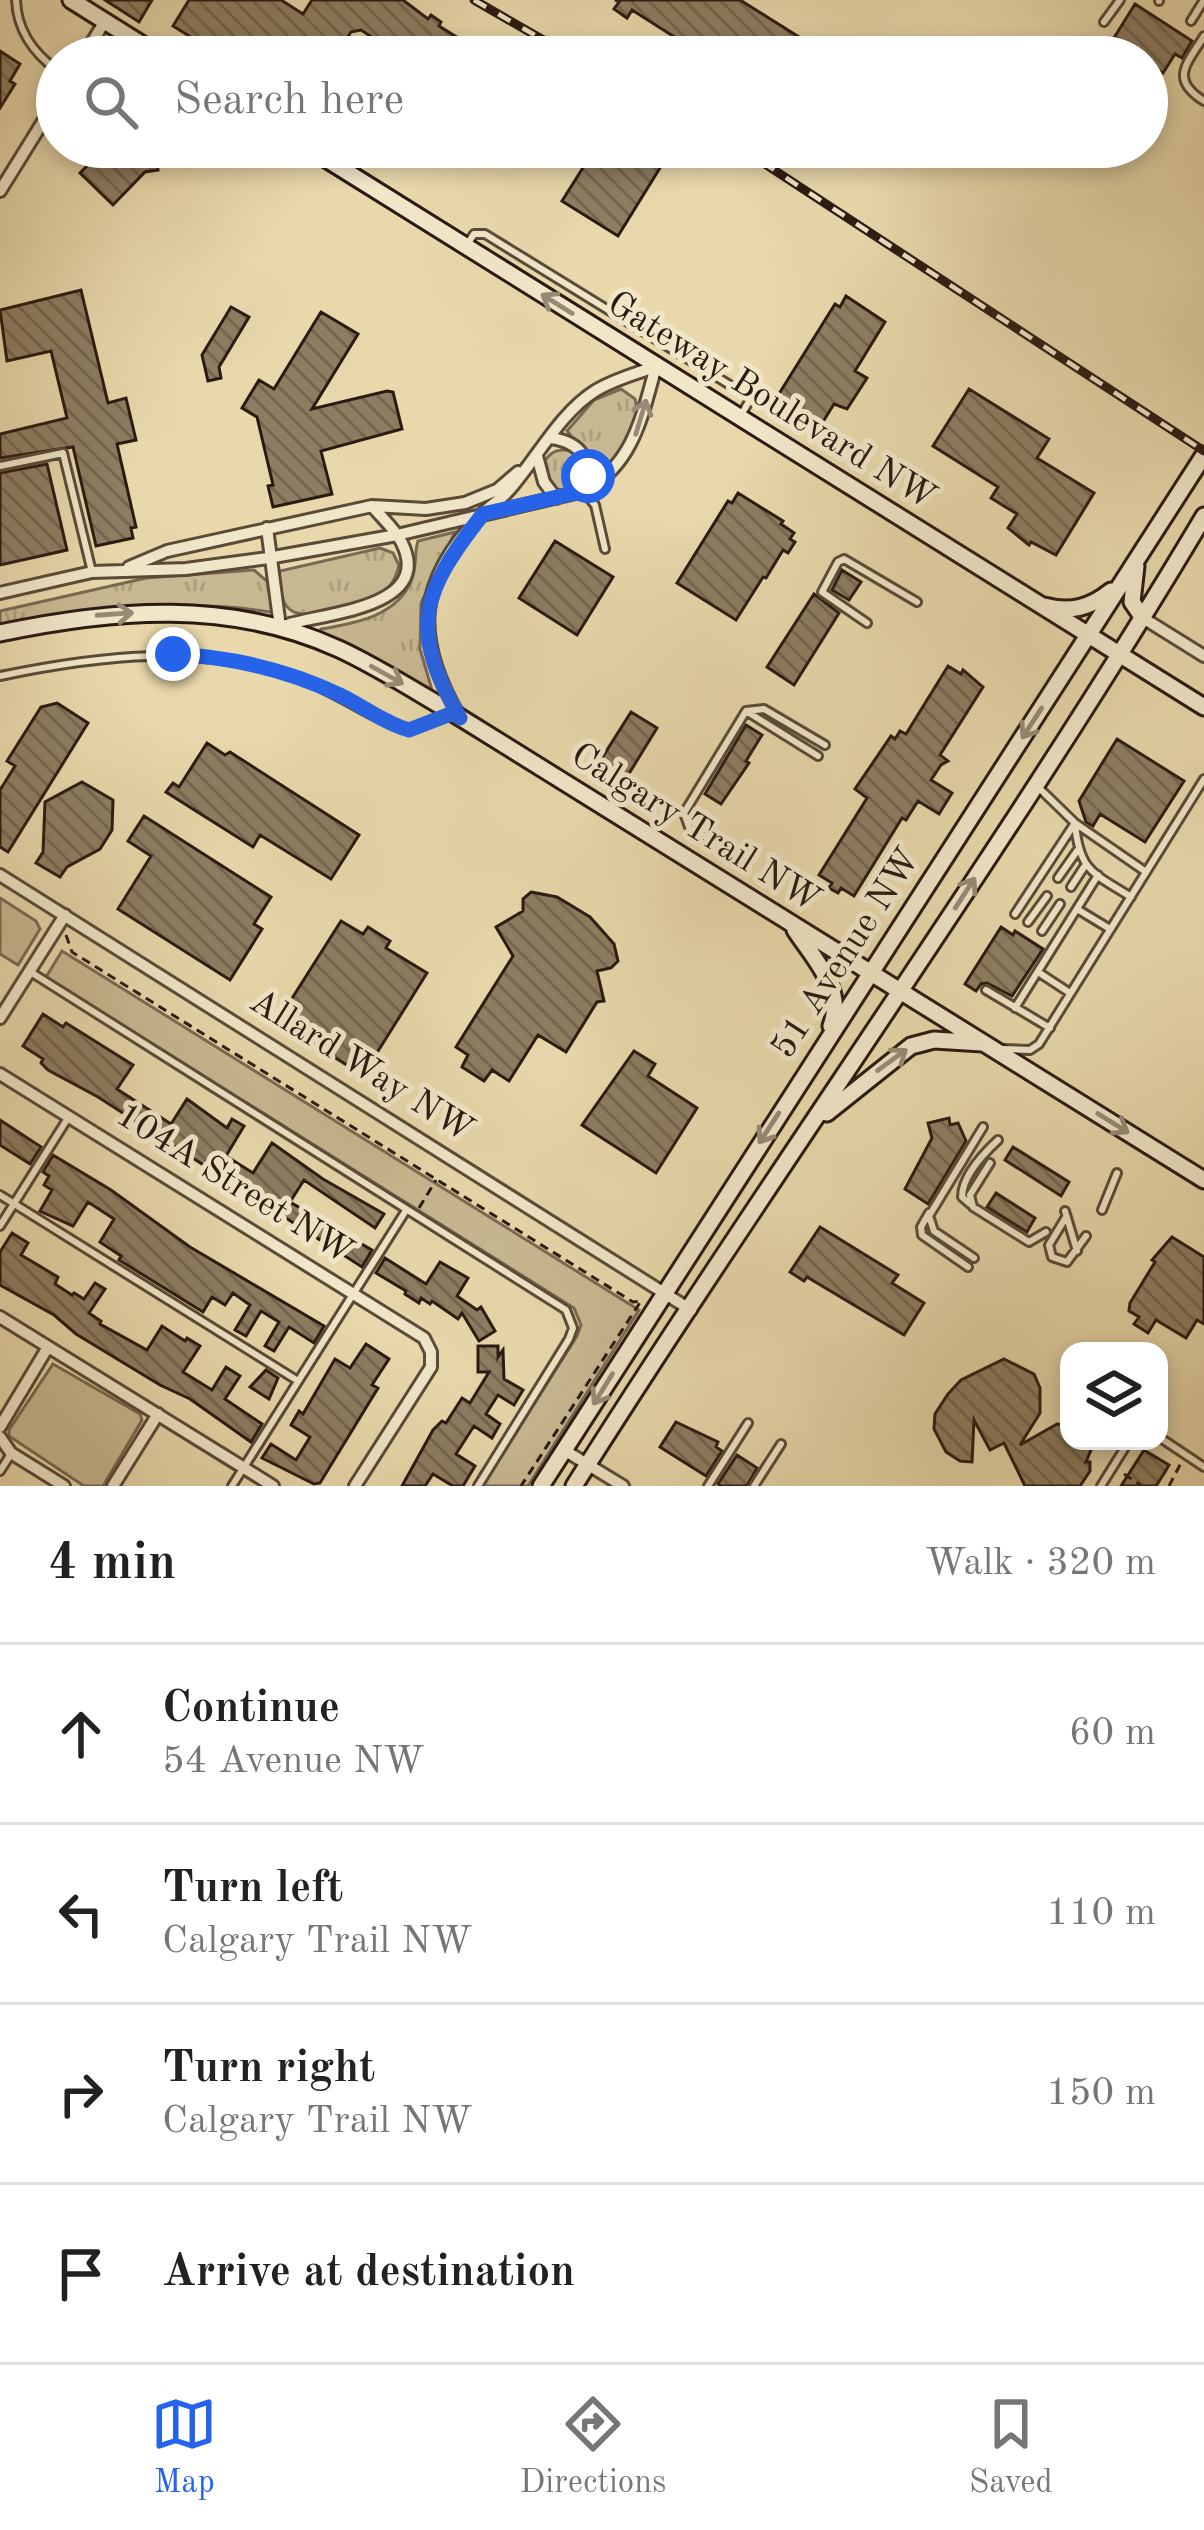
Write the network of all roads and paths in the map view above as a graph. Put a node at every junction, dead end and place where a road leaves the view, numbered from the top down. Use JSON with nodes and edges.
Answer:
{"nodes":[{"id":1,"x":16,"y":0,"type":"edge"},
{"id":2,"x":71,"y":0,"type":"edge"},
{"id":3,"x":1120,"y":0,"type":"edge"},
{"id":4,"x":1204,"y":0,"type":"edge"},
{"id":5,"x":105,"y":21,"type":"junction"},
{"id":6,"x":1191,"y":21,"type":"dead end"},
{"id":7,"x":1105,"y":22,"type":"dead end"},
{"id":8,"x":96,"y":36,"type":"edge"},
{"id":9,"x":129,"y":36,"type":"edge"},
{"id":10,"x":1204,"y":36,"type":"edge"},
{"id":11,"x":36,"y":51,"type":"edge"},
{"id":12,"x":1204,"y":101,"type":"edge"},
{"id":13,"x":36,"y":133,"type":"edge"},
{"id":14,"x":340,"y":168,"type":"edge"},
{"id":15,"x":0,"y":191,"type":"edge"},
{"id":16,"x":466,"y":247,"type":"junction"},
{"id":17,"x":662,"y":343,"type":"junction"},
{"id":18,"x":653,"y":364,"type":"junction"},
{"id":19,"x":739,"y":418,"type":"junction"},
{"id":20,"x":551,"y":438,"type":"junction"},
{"id":21,"x":1204,"y":455,"type":"edge"},
{"id":22,"x":533,"y":460,"type":"junction"},
{"id":23,"x":0,"y":466,"type":"edge"},
{"id":24,"x":584,"y":491,"type":"junction"},
{"id":25,"x":556,"y":498,"type":"junction"},
{"id":26,"x":372,"y":506,"type":"junction"},
{"id":27,"x":483,"y":514,"type":"junction"},
{"id":28,"x":1204,"y":515,"type":"edge"},
{"id":29,"x":268,"y":528,"type":"junction"},
{"id":30,"x":397,"y":535,"type":"junction"},
{"id":31,"x":605,"y":549,"type":"dead end"},
{"id":32,"x":1138,"y":557,"type":"junction"},
{"id":33,"x":268,"y":558,"type":"junction"},
{"id":34,"x":120,"y":571,"type":"junction"},
{"id":35,"x":92,"y":572,"type":"junction"},
{"id":36,"x":0,"y":593,"type":"edge"},
{"id":37,"x":917,"y":602,"type":"dead end"},
{"id":38,"x":1036,"y":603,"type":"junction"},
{"id":39,"x":1143,"y":618,"type":"junction"},
{"id":40,"x":867,"y":623,"type":"dead end"},
{"id":41,"x":280,"y":627,"type":"junction"},
{"id":42,"x":0,"y":633,"type":"edge"},
{"id":43,"x":1088,"y":637,"type":"junction"},
{"id":44,"x":1120,"y":656,"type":"junction"},
{"id":45,"x":1204,"y":656,"type":"edge"},
{"id":46,"x":0,"y":676,"type":"edge"},
{"id":47,"x":1204,"y":707,"type":"edge"},
{"id":48,"x":746,"y":711,"type":"junction"},
{"id":49,"x":457,"y":716,"type":"junction"},
{"id":50,"x":825,"y":745,"type":"dead end"},
{"id":51,"x":818,"y":756,"type":"dead end"},
{"id":52,"x":1204,"y":779,"type":"edge"},
{"id":53,"x":1035,"y":785,"type":"junction"},
{"id":54,"x":1075,"y":824,"type":"junction"},
{"id":55,"x":725,"y":849,"type":"dead end"},
{"id":56,"x":1077,"y":850,"type":"junction"},
{"id":57,"x":1084,"y":867,"type":"junction"},
{"id":58,"x":1146,"y":872,"type":"junction"},
{"id":59,"x":0,"y":875,"type":"edge"},
{"id":60,"x":1098,"y":875,"type":"junction"},
{"id":61,"x":1058,"y":878,"type":"dead end"},
{"id":62,"x":1072,"y":886,"type":"dead end"},
{"id":63,"x":1046,"y":896,"type":"dead end"},
{"id":64,"x":1131,"y":897,"type":"junction"},
{"id":65,"x":1060,"y":904,"type":"dead end"},
{"id":66,"x":1077,"y":909,"type":"junction"},
{"id":67,"x":1015,"y":914,"type":"dead end"},
{"id":68,"x":64,"y":915,"type":"junction"},
{"id":69,"x":1028,"y":922,"type":"dead end"},
{"id":70,"x":790,"y":923,"type":"junction"},
{"id":71,"x":1111,"y":929,"type":"junction"},
{"id":72,"x":1042,"y":932,"type":"dead end"},
{"id":73,"x":29,"y":971,"type":"junction"},
{"id":74,"x":870,"y":971,"type":"junction"},
{"id":75,"x":1038,"y":972,"type":"junction"},
{"id":76,"x":986,"y":990,"type":"dead end"},
{"id":77,"x":902,"y":992,"type":"junction"},
{"id":78,"x":1071,"y":994,"type":"junction"},
{"id":79,"x":1015,"y":1008,"type":"junction"},
{"id":80,"x":0,"y":1018,"type":"edge"},
{"id":81,"x":1050,"y":1028,"type":"junction"},
{"id":82,"x":990,"y":1046,"type":"junction"},
{"id":83,"x":820,"y":1050,"type":"junction"},
{"id":84,"x":0,"y":1073,"type":"edge"},
{"id":85,"x":69,"y":1117,"type":"junction"},
{"id":86,"x":816,"y":1122,"type":"junction"},
{"id":87,"x":983,"y":1127,"type":"dead end"},
{"id":88,"x":998,"y":1140,"type":"dead end"},
{"id":89,"x":990,"y":1163,"type":"dead end"},
{"id":90,"x":1118,"y":1173,"type":"dead end"},
{"id":91,"x":437,"y":1179,"type":"junction"},
{"id":92,"x":1204,"y":1180,"type":"edge"},
{"id":93,"x":0,"y":1195,"type":"edge"},
{"id":94,"x":14,"y":1204,"type":"junction"},
{"id":95,"x":973,"y":1207,"type":"junction"},
{"id":96,"x":931,"y":1209,"type":"junction"},
{"id":97,"x":1102,"y":1210,"type":"dead end"},
{"id":98,"x":409,"y":1214,"type":"junction"},
{"id":99,"x":0,"y":1226,"type":"edge"},
{"id":100,"x":1046,"y":1232,"type":"dead end"},
{"id":101,"x":1086,"y":1236,"type":"dead end"},
{"id":102,"x":1076,"y":1252,"type":"junction"},
{"id":103,"x":974,"y":1258,"type":"dead end"},
{"id":104,"x":968,"y":1267,"type":"dead end"},
{"id":105,"x":664,"y":1293,"type":"junction"},
{"id":106,"x":352,"y":1295,"type":"junction"},
{"id":107,"x":691,"y":1310,"type":"junction"},
{"id":108,"x":0,"y":1317,"type":"edge"},
{"id":109,"x":48,"y":1347,"type":"junction"},
{"id":110,"x":298,"y":1381,"type":"junction"},
{"id":111,"x":158,"y":1414,"type":"junction"},
{"id":112,"x":748,"y":1423,"type":"dead end"},
{"id":113,"x":0,"y":1427,"type":"edge"},
{"id":114,"x":1,"y":1440,"type":"edge"},
{"id":115,"x":1168,"y":1443,"type":"edge"},
{"id":116,"x":781,"y":1444,"type":"dead end"},
{"id":117,"x":564,"y":1450,"type":"junction"},
{"id":118,"x":1123,"y":1450,"type":"edge"},
{"id":119,"x":11,"y":1453,"type":"junction"},
{"id":120,"x":1186,"y":1455,"type":"junction"},
{"id":121,"x":588,"y":1465,"type":"junction"},
{"id":122,"x":1204,"y":1466,"type":"edge"},
{"id":123,"x":1113,"y":1467,"type":"junction"},
{"id":124,"x":244,"y":1468,"type":"junction"},
{"id":125,"x":0,"y":1471,"type":"edge"},
{"id":126,"x":64,"y":1486,"type":"edge"},
{"id":127,"x":113,"y":1486,"type":"edge"},
{"id":128,"x":232,"y":1486,"type":"edge"},
{"id":129,"x":273,"y":1486,"type":"edge"},
{"id":130,"x":355,"y":1486,"type":"edge"},
{"id":131,"x":478,"y":1486,"type":"edge"},
{"id":132,"x":521,"y":1486,"type":"edge"},
{"id":133,"x":542,"y":1486,"type":"edge"},
{"id":134,"x":574,"y":1486,"type":"edge"},
{"id":135,"x":623,"y":1486,"type":"edge"},
{"id":136,"x":708,"y":1486,"type":"edge"},
{"id":137,"x":754,"y":1486,"type":"edge"},
{"id":138,"x":1101,"y":1486,"type":"edge"},
{"id":139,"x":1142,"y":1486,"type":"edge"},
{"id":140,"x":1169,"y":1486,"type":"edge"}],
"edges":[{"from":1,"to":11,"type":"lane"},
{"from":2,"to":5,"type":"main road"},
{"from":3,"to":7,"type":"lane"},
{"from":4,"to":6,"type":"lane"},
{"from":5,"to":8,"type":"street"},
{"from":5,"to":9,"type":"main road"},
{"from":10,"to":12,"type":"lane"},
{"from":13,"to":15,"type":"street"},
{"from":14,"to":16,"type":"main road","name":"Gateway Boulevard NW"},
{"from":16,"to":17,"type":"lane"},
{"from":18,"to":16,"type":"main road","name":"Gateway Boulevard NW","one_way":true},
{"from":17,"to":18,"type":"lane"},
{"from":17,"to":19,"type":"lane"},
{"from":18,"to":19,"type":"main road","name":"Gateway Boulevard NW"},
{"from":18,"to":20,"type":"street"},
{"from":24,"to":18,"type":"street","one_way":true},
{"from":19,"to":38,"type":"main road","name":"Gateway Boulevard NW"},
{"from":20,"to":22,"type":"street"},
{"from":20,"to":24,"type":"street"},
{"from":21,"to":32,"type":"main road","name":"51 Avenue NW"},
{"from":22,"to":25,"type":"street"},
{"from":22,"to":26,"type":"street"},
{"from":22,"to":27,"type":"street"},
{"from":23,"to":35,"type":"lane"},
{"from":24,"to":25,"type":"street"},
{"from":24,"to":31,"type":"lane"},
{"from":25,"to":27,"type":"street"},
{"from":26,"to":29,"type":"street"},
{"from":26,"to":30,"type":"street"},
{"from":27,"to":30,"type":"street"},
{"from":27,"to":49,"type":"street"},
{"from":28,"to":39,"type":"main road","name":"51 Avenue NW"},
{"from":29,"to":33,"type":"street"},
{"from":29,"to":34,"type":"street"},
{"from":30,"to":33,"type":"street"},
{"from":30,"to":41,"type":"street","name":"Calgary Trail NW"},
{"from":32,"to":38,"type":"main road"},
{"from":32,"to":39,"type":"main road"},
{"from":32,"to":43,"type":"main road","name":"51 Avenue NW"},
{"from":33,"to":34,"type":"street"},
{"from":33,"to":41,"type":"street"},
{"from":34,"to":35,"type":"street"},
{"from":35,"to":36,"type":"street"},
{"from":37,"to":40,"type":"lane"},
{"from":38,"to":43,"type":"main road","name":"Gateway Boulevard NW"},
{"from":39,"to":44,"type":"main road","name":"51 Avenue NW"},
{"from":39,"to":45,"type":"street"},
{"from":42,"to":41,"type":"main road","name":"Calgary Trail NW","one_way":true},
{"from":41,"to":49,"type":"main road","name":"Calgary Trail NW","one_way":true},
{"from":43,"to":44,"type":"main road","name":"Gateway Boulevard NW"},
{"from":43,"to":74,"type":"main road","name":"51 Avenue NW","one_way":true},
{"from":44,"to":47,"type":"main road","name":"Gateway Boulevard NW"},
{"from":44,"to":53,"type":"main road","name":"51 Avenue NW"},
{"from":46,"to":49,"type":"lane"},
{"from":48,"to":50,"type":"lane"},
{"from":48,"to":51,"type":"lane"},
{"from":48,"to":55,"type":"lane"},
{"from":49,"to":70,"type":"main road","name":"Calgary Trail NW"},
{"from":52,"to":58,"type":"lane"},
{"from":53,"to":54,"type":"lane"},
{"from":77,"to":53,"type":"main road","name":"51 Avenue NW","one_way":true},
{"from":54,"to":56,"type":"lane"},
{"from":54,"to":58,"type":"lane"},
{"from":54,"to":67,"type":"lane"},
{"from":56,"to":57,"type":"lane"},
{"from":56,"to":61,"type":"lane"},
{"from":57,"to":60,"type":"lane"},
{"from":57,"to":62,"type":"lane"},
{"from":58,"to":64,"type":"lane"},
{"from":59,"to":68,"type":"street","name":"Allard Way NW"},
{"from":60,"to":64,"type":"lane"},
{"from":60,"to":66,"type":"lane"},
{"from":63,"to":69,"type":"lane"},
{"from":64,"to":71,"type":"lane"},
{"from":65,"to":72,"type":"lane"},
{"from":66,"to":71,"type":"lane"},
{"from":66,"to":75,"type":"lane"},
{"from":68,"to":73,"type":"street"},
{"from":68,"to":91,"type":"path"},
{"from":68,"to":105,"type":"street","name":"Allard Way NW"},
{"from":70,"to":74,"type":"main road","name":"Calgary Trail NW"},
{"from":70,"to":83,"type":"main road"},
{"from":71,"to":78,"type":"lane"},
{"from":73,"to":80,"type":"street"},
{"from":73,"to":98,"type":"lane"},
{"from":74,"to":77,"type":"main road","name":"Calgary Trail NW"},
{"from":74,"to":83,"type":"main road","name":"51 Avenue NW"},
{"from":75,"to":78,"type":"lane"},
{"from":75,"to":79,"type":"lane"},
{"from":76,"to":79,"type":"lane"},
{"from":77,"to":82,"type":"main road","name":"Calgary Trail NW"},
{"from":77,"to":86,"type":"main road","name":"51 Avenue NW"},
{"from":78,"to":81,"type":"lane"},
{"from":79,"to":81,"type":"lane"},
{"from":81,"to":82,"type":"lane"},
{"from":86,"to":82,"type":"main road","one_way":true},
{"from":82,"to":92,"type":"main road","name":"Calgary Trail NW","one_way":true},
{"from":83,"to":105,"type":"main road","name":"51 Avenue NW","one_way":true},
{"from":84,"to":85,"type":"street","name":"104A Street NW"},
{"from":85,"to":94,"type":"lane"},
{"from":85,"to":106,"type":"street","name":"104A Street NW"},
{"from":86,"to":107,"type":"main road","name":"51 Avenue NW"},
{"from":87,"to":96,"type":"lane"},
{"from":88,"to":95,"type":"lane"},
{"from":89,"to":95,"type":"lane"},
{"from":90,"to":97,"type":"lane"},
{"from":91,"to":98,"type":"path"},
{"from":91,"to":132,"type":"path"},
{"from":93,"to":94,"type":"lane"},
{"from":94,"to":99,"type":"lane"},
{"from":94,"to":110,"type":"lane"},
{"from":95,"to":100,"type":"lane"},
{"from":96,"to":103,"type":"lane"},
{"from":96,"to":104,"type":"lane"},
{"from":98,"to":106,"type":"lane"},
{"from":98,"to":131,"type":"lane"},
{"from":101,"to":102,"type":"lane"},
{"from":102,"to":102,"type":"lane"},
{"from":105,"to":107,"type":"street","name":"Allard Way NW"},
{"from":105,"to":117,"type":"main road","name":"51 Avenue NW","one_way":true},
{"from":106,"to":110,"type":"lane"},
{"from":106,"to":130,"type":"street","name":"104A Street NW"},
{"from":107,"to":121,"type":"main road","name":"51 Avenue NW"},
{"from":108,"to":109,"type":"street"},
{"from":109,"to":111,"type":"street"},
{"from":109,"to":113,"type":"street"},
{"from":110,"to":124,"type":"lane"},
{"from":111,"to":124,"type":"street"},
{"from":111,"to":127,"type":"street"},
{"from":112,"to":136,"type":"lane"},
{"from":114,"to":119,"type":"street"},
{"from":115,"to":120,"type":"lane"},
{"from":116,"to":137,"type":"lane"},
{"from":117,"to":121,"type":"street"},
{"from":117,"to":133,"type":"main road","name":"51 Avenue NW"},
{"from":118,"to":123,"type":"lane"},
{"from":119,"to":125,"type":"lane"},
{"from":119,"to":126,"type":"street"},
{"from":120,"to":122,"type":"lane"},
{"from":120,"to":140,"type":"path"},
{"from":121,"to":134,"type":"main road","name":"51 Avenue NW"},
{"from":121,"to":135,"type":"street"},
{"from":123,"to":138,"type":"lane"},
{"from":123,"to":139,"type":"path"},
{"from":124,"to":128,"type":"lane"},
{"from":124,"to":129,"type":"street"}]}
